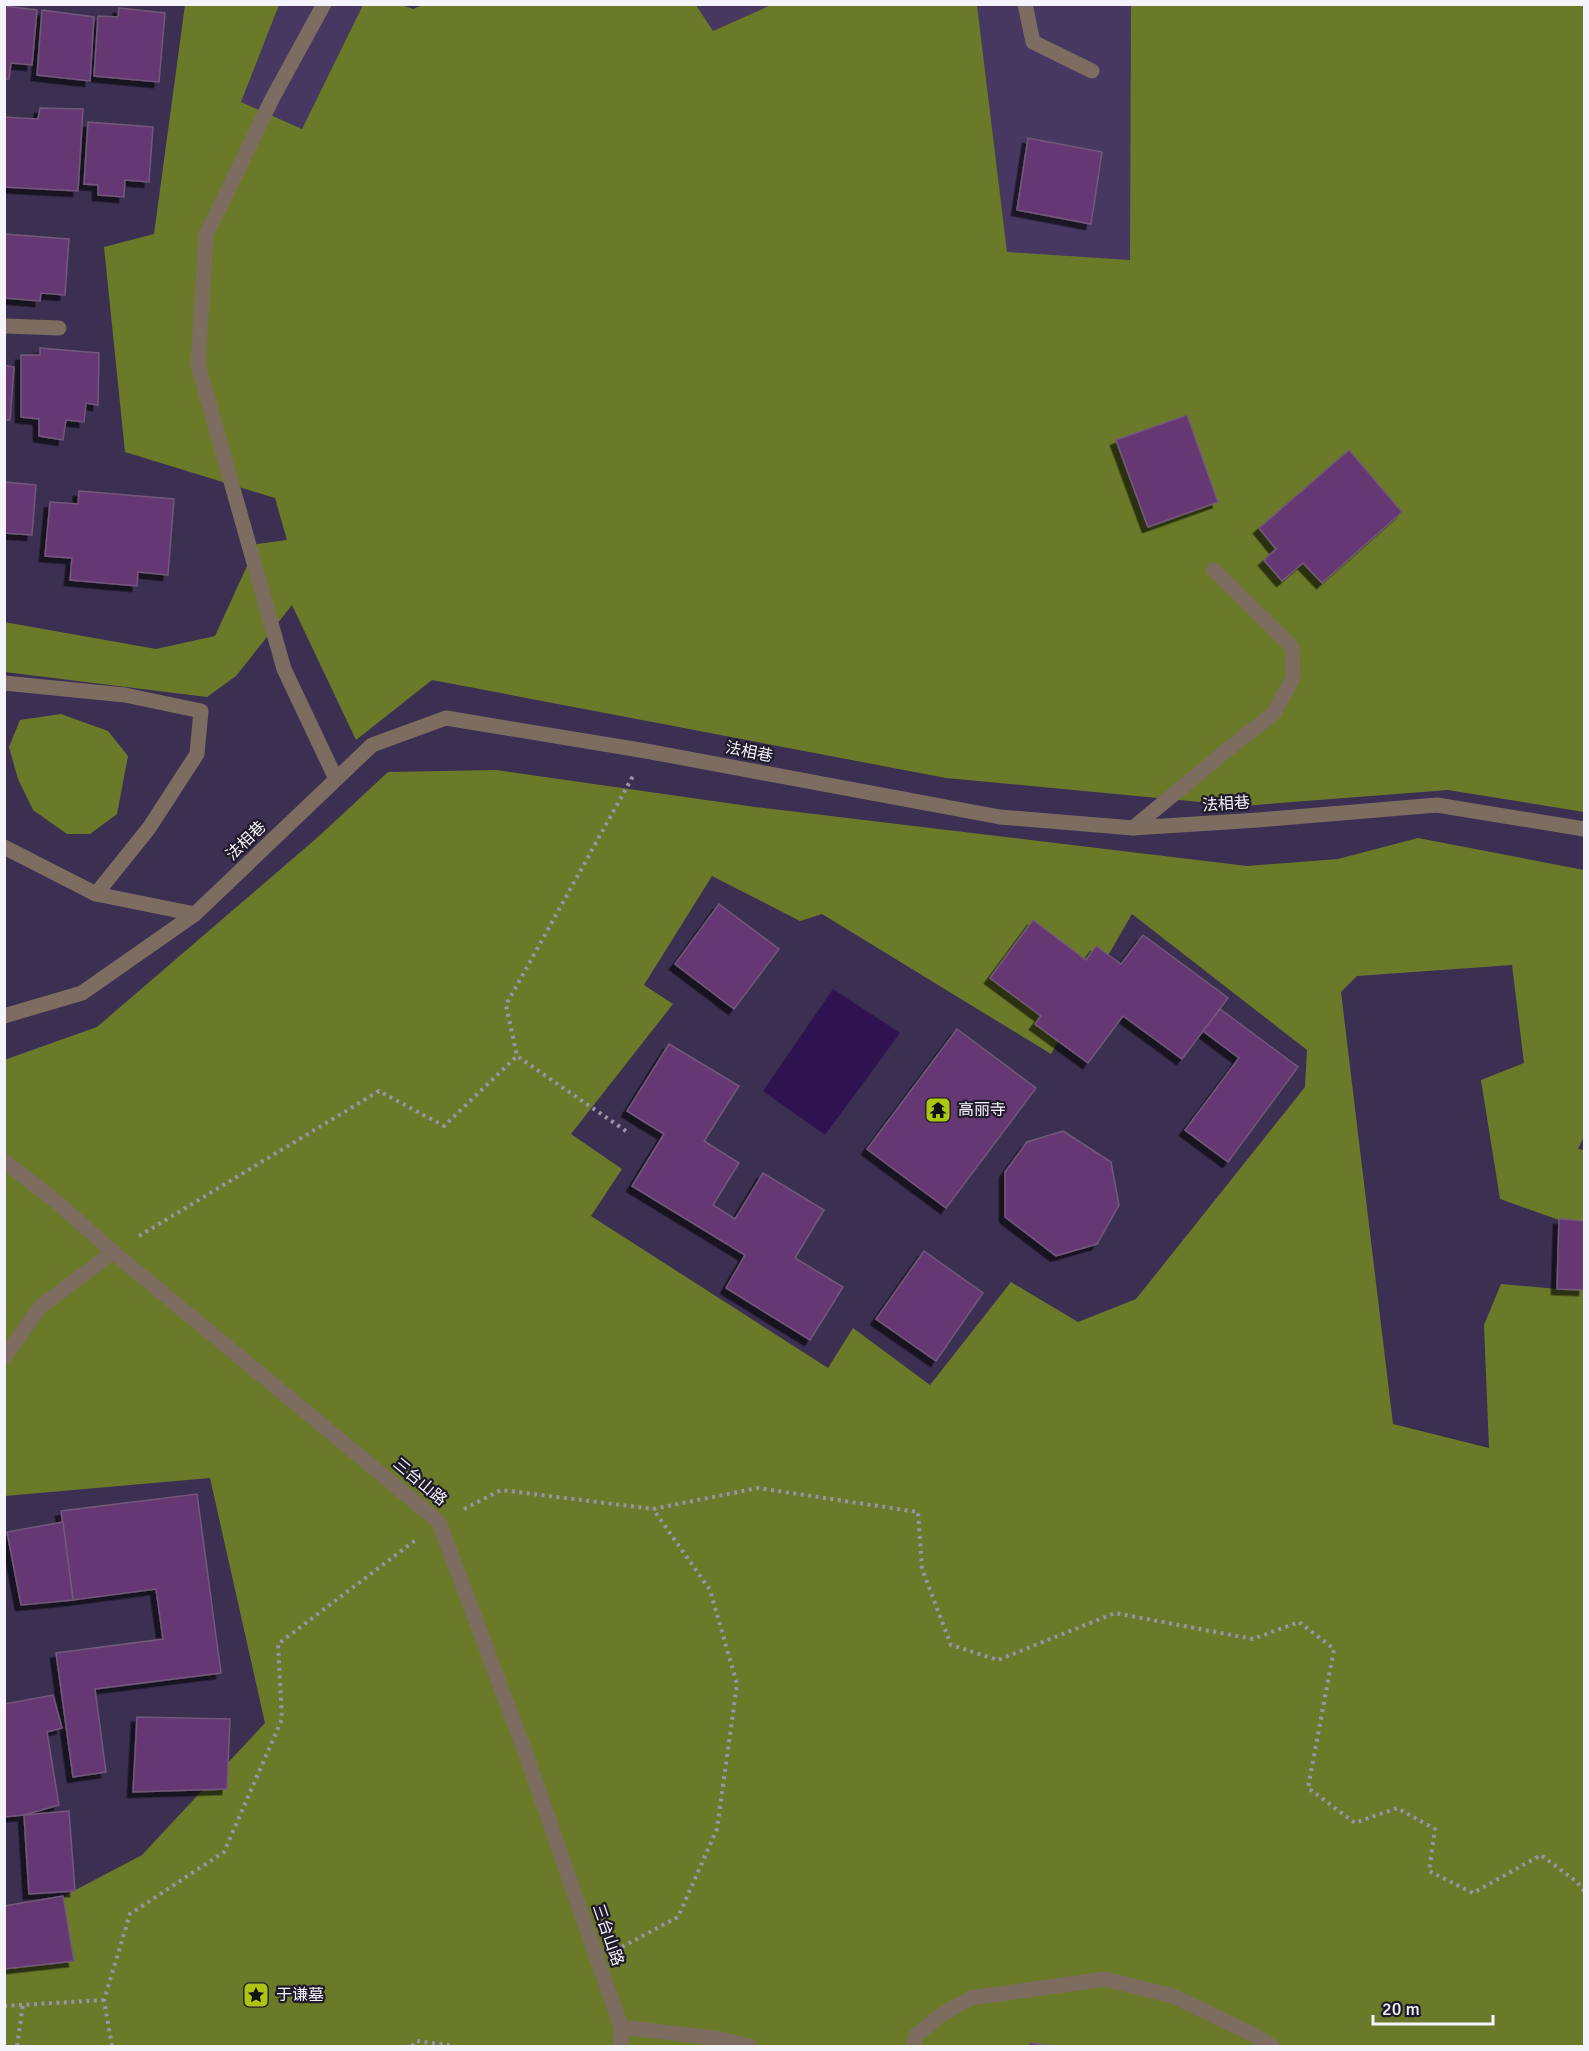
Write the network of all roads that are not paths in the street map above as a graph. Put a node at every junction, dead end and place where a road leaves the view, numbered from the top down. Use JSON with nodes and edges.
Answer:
{"nodes":[{"id":1,"x":324,"y":4,"type":"edge"},
{"id":2,"x":1025,"y":4,"type":"edge"},
{"id":3,"x":1092,"y":71,"type":"dead end"},
{"id":4,"x":4,"y":326,"type":"edge"},
{"id":5,"x":59,"y":328,"type":"dead end"},
{"id":6,"x":1214,"y":570,"type":"dead end"},
{"id":7,"x":4,"y":683,"type":"edge"},
{"id":8,"x":336,"y":779,"type":"junction"},
{"id":9,"x":1133,"y":828,"type":"junction"},
{"id":10,"x":1584,"y":829,"type":"edge"},
{"id":11,"x":4,"y":847,"type":"edge"},
{"id":12,"x":96,"y":894,"type":"junction"},
{"id":13,"x":195,"y":914,"type":"junction"},
{"id":14,"x":4,"y":1016,"type":"edge"},
{"id":15,"x":4,"y":1161,"type":"edge"},
{"id":16,"x":113,"y":1252,"type":"junction"},
{"id":17,"x":4,"y":1358,"type":"edge"},
{"id":18,"x":621,"y":2027,"type":"junction"},
{"id":19,"x":621,"y":2046,"type":"edge"},
{"id":20,"x":750,"y":2046,"type":"edge"},
{"id":21,"x":914,"y":2046,"type":"edge"},
{"id":22,"x":1272,"y":2046,"type":"edge"}],
"edges":[{"from":1,"to":8,"type":"street"},
{"from":2,"to":3,"type":"street"},
{"from":4,"to":5,"type":"street"},
{"from":6,"to":9,"type":"street"},
{"from":7,"to":12,"type":"street"},
{"from":8,"to":9,"type":"street","name":"法相巷"},
{"from":8,"to":13,"type":"street","name":"法相巷"},
{"from":9,"to":10,"type":"street","name":"法相巷"},
{"from":11,"to":12,"type":"street"},
{"from":12,"to":13,"type":"street"},
{"from":13,"to":14,"type":"street","name":"法相巷"},
{"from":15,"to":16,"type":"street","name":"三台山路"},
{"from":16,"to":17,"type":"street"},
{"from":16,"to":18,"type":"street","name":"三台山路"},
{"from":18,"to":19,"type":"street","name":"三台山路"},
{"from":18,"to":20,"type":"street"},
{"from":21,"to":22,"type":"street"}]}
